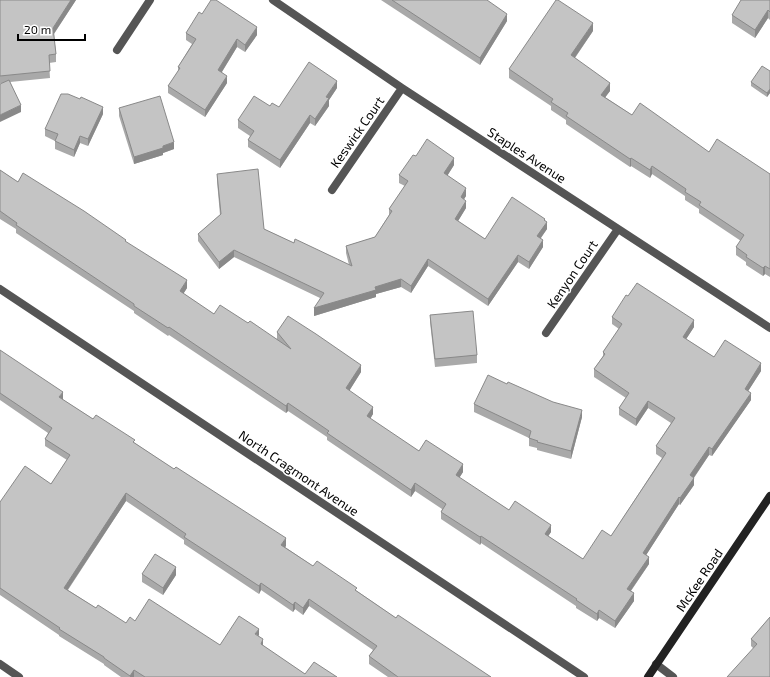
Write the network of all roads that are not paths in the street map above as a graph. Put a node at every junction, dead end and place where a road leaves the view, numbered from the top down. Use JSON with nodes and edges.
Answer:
{"nodes":[{"id":1,"x":150,"y":0,"type":"edge"},
{"id":2,"x":273,"y":0,"type":"edge"},
{"id":3,"x":117,"y":50,"type":"dead end"},
{"id":4,"x":402,"y":88,"type":"junction"},
{"id":5,"x":332,"y":190,"type":"dead end"},
{"id":6,"x":618,"y":228,"type":"junction"},
{"id":7,"x":0,"y":289,"type":"edge"},
{"id":8,"x":770,"y":328,"type":"edge"},
{"id":9,"x":546,"y":333,"type":"dead end"},
{"id":10,"x":770,"y":496,"type":"edge"},
{"id":11,"x":0,"y":664,"type":"edge"},
{"id":12,"x":656,"y":664,"type":"junction"},
{"id":13,"x":20,"y":677,"type":"edge"},
{"id":14,"x":584,"y":677,"type":"edge"},
{"id":15,"x":648,"y":677,"type":"edge"},
{"id":16,"x":672,"y":677,"type":"edge"}],
"edges":[{"from":1,"to":3,"type":"street"},
{"from":2,"to":4,"type":"street","name":"Staples Avenue"},
{"from":4,"to":5,"type":"street","name":"Keswick Court"},
{"from":4,"to":6,"type":"street","name":"Staples Avenue"},
{"from":6,"to":8,"type":"street","name":"Staples Avenue"},
{"from":6,"to":9,"type":"street","name":"Kenyon Court"},
{"from":7,"to":14,"type":"street","name":"North Cragmont Avenue"},
{"from":10,"to":12,"type":"street","name":"McKee Road"},
{"from":11,"to":13,"type":"street"},
{"from":12,"to":15,"type":"street","name":"McKee Road"},
{"from":12,"to":16,"type":"street"}]}
